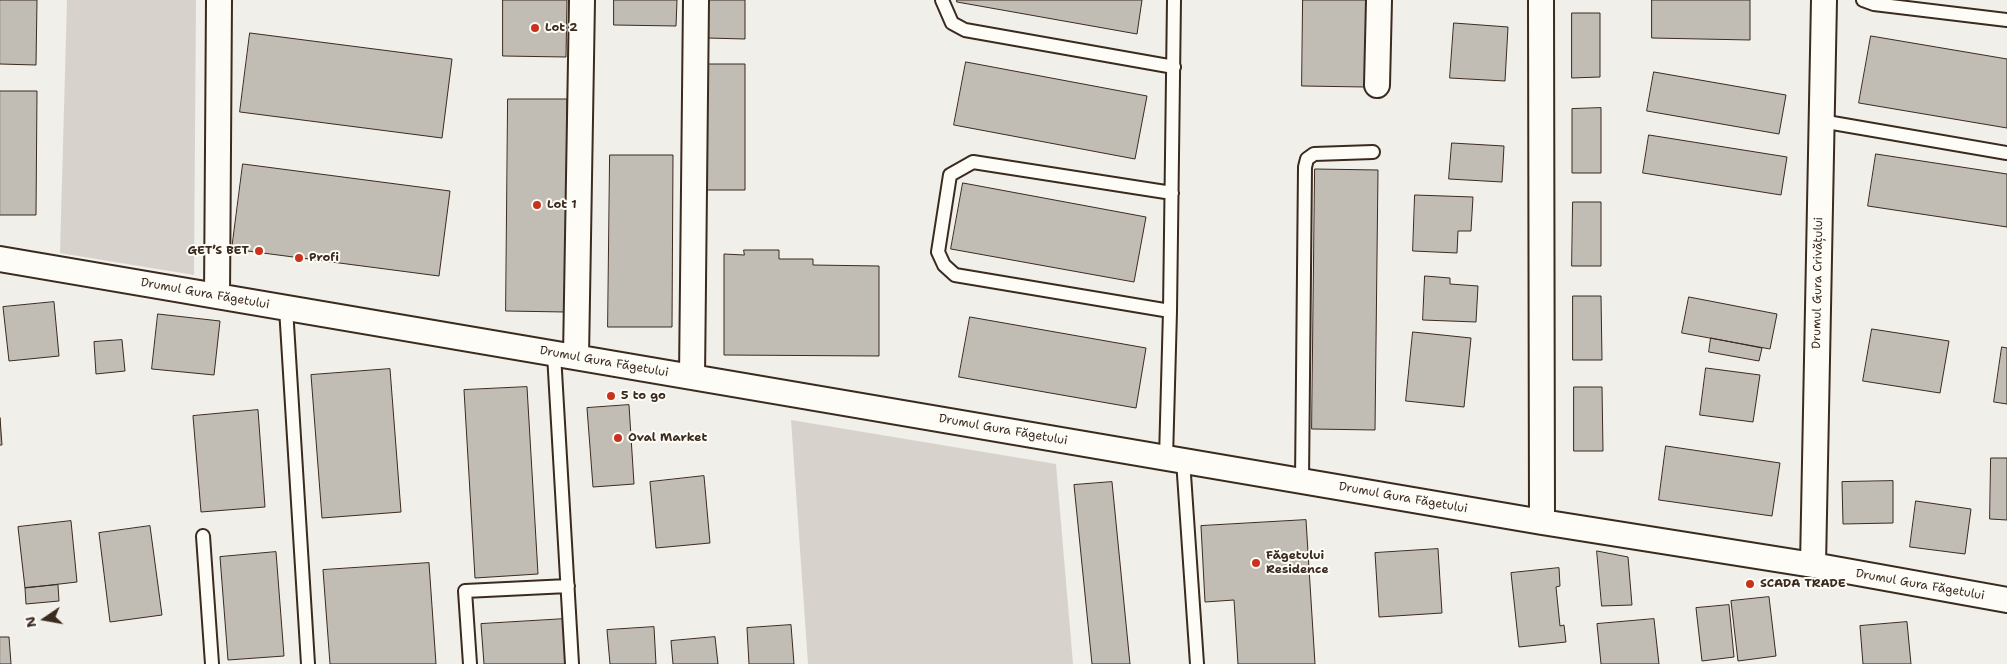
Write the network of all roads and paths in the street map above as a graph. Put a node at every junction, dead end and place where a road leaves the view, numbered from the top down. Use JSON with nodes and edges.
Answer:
{"nodes":[{"id":1,"x":220,"y":0,"type":"edge"},
{"id":2,"x":582,"y":0,"type":"edge"},
{"id":3,"x":696,"y":0,"type":"edge"},
{"id":4,"x":942,"y":0,"type":"edge"},
{"id":5,"x":1174,"y":0,"type":"edge"},
{"id":6,"x":1379,"y":0,"type":"edge"},
{"id":7,"x":1542,"y":0,"type":"edge"},
{"id":8,"x":1824,"y":0,"type":"edge"},
{"id":9,"x":1863,"y":0,"type":"edge"},
{"id":10,"x":2007,"y":20,"type":"edge"},
{"id":11,"x":1174,"y":68,"type":"junction"},
{"id":12,"x":1377,"y":85,"type":"dead end"},
{"id":13,"x":1821,"y":121,"type":"junction"},
{"id":14,"x":1373,"y":152,"type":"dead end"},
{"id":15,"x":2007,"y":153,"type":"edge"},
{"id":16,"x":1172,"y":193,"type":"junction"},
{"id":17,"x":0,"y":259,"type":"edge"},
{"id":18,"x":217,"y":296,"type":"junction"},
{"id":19,"x":286,"y":308,"type":"junction"},
{"id":20,"x":1170,"y":311,"type":"junction"},
{"id":21,"x":565,"y":355,"type":"junction"},
{"id":22,"x":692,"y":377,"type":"junction"},
{"id":23,"x":1174,"y":459,"type":"junction"},
{"id":24,"x":1302,"y":481,"type":"junction"},
{"id":25,"x":1542,"y":522,"type":"junction"},
{"id":26,"x":203,"y":536,"type":"dead end"},
{"id":27,"x":1813,"y":565,"type":"junction"},
{"id":28,"x":568,"y":586,"type":"junction"},
{"id":29,"x":2007,"y":600,"type":"edge"},
{"id":30,"x":212,"y":664,"type":"edge"},
{"id":31,"x":308,"y":664,"type":"edge"},
{"id":32,"x":470,"y":664,"type":"edge"},
{"id":33,"x":572,"y":664,"type":"edge"},
{"id":34,"x":1197,"y":664,"type":"edge"}],
"edges":[{"from":1,"to":18,"type":"street"},
{"from":2,"to":21,"type":"street"},
{"from":3,"to":22,"type":"street"},
{"from":4,"to":11,"type":"lane"},
{"from":5,"to":11,"type":"lane"},
{"from":6,"to":12,"type":"street"},
{"from":7,"to":25,"type":"street"},
{"from":8,"to":13,"type":"street","name":"Drumul Gura Crivățului"},
{"from":9,"to":10,"type":"lane"},
{"from":11,"to":16,"type":"lane"},
{"from":13,"to":15,"type":"lane"},
{"from":13,"to":27,"type":"street","name":"Drumul Gura Crivățului"},
{"from":14,"to":24,"type":"lane"},
{"from":16,"to":20,"type":"lane"},
{"from":16,"to":20,"type":"lane"},
{"from":17,"to":18,"type":"street","name":"Drumul Gura Făgetului"},
{"from":18,"to":19,"type":"street","name":"Drumul Gura Făgetului"},
{"from":19,"to":21,"type":"street","name":"Drumul Gura Făgetului"},
{"from":19,"to":31,"type":"lane"},
{"from":20,"to":23,"type":"lane"},
{"from":21,"to":22,"type":"street","name":"Drumul Gura Făgetului"},
{"from":21,"to":28,"type":"lane"},
{"from":22,"to":23,"type":"street","name":"Drumul Gura Făgetului"},
{"from":23,"to":24,"type":"street","name":"Drumul Gura Făgetului"},
{"from":23,"to":34,"type":"lane"},
{"from":24,"to":25,"type":"street","name":"Drumul Gura Făgetului"},
{"from":25,"to":27,"type":"street","name":"Drumul Gura Făgetului"},
{"from":26,"to":30,"type":"lane"},
{"from":27,"to":29,"type":"street","name":"Drumul Gura Făgetului"},
{"from":28,"to":32,"type":"lane"},
{"from":28,"to":33,"type":"lane"}]}
